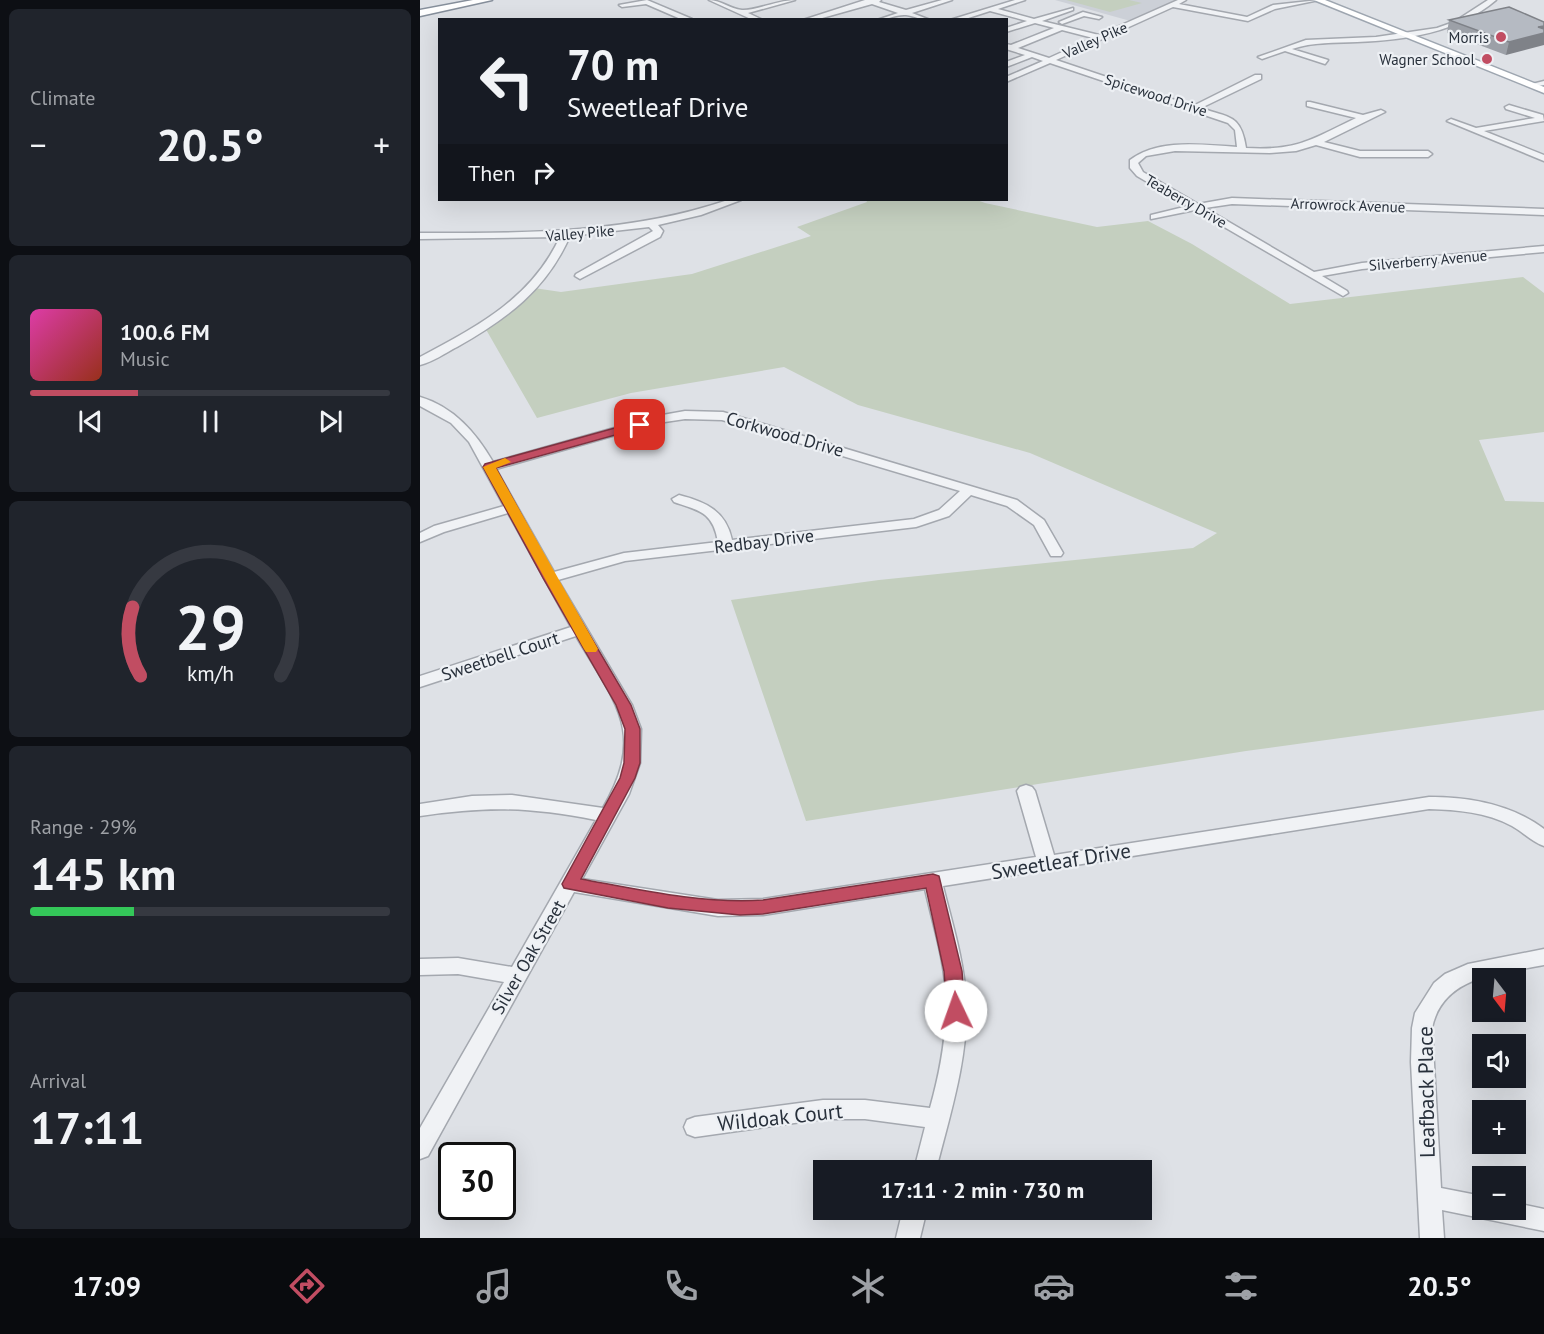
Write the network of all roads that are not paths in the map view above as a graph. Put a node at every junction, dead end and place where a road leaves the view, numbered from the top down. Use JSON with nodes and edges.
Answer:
{"nodes":[{"id":1,"x":452,"y":0,"type":"edge"},
{"id":2,"x":487,"y":0,"type":"edge"},
{"id":3,"x":712,"y":0,"type":"edge"},
{"id":4,"x":792,"y":0,"type":"edge"},
{"id":5,"x":873,"y":0,"type":"edge"},
{"id":6,"x":949,"y":0,"type":"edge"},
{"id":7,"x":1022,"y":0,"type":"edge"},
{"id":8,"x":1183,"y":0,"type":"edge"},
{"id":9,"x":1317,"y":0,"type":"edge"},
{"id":10,"x":1493,"y":0,"type":"edge"},
{"id":11,"x":644,"y":1,"type":"edge"},
{"id":12,"x":622,"y":5,"type":"dead end"},
{"id":13,"x":1172,"y":5,"type":"junction"},
{"id":14,"x":420,"y":6,"type":"edge"},
{"id":15,"x":989,"y":9,"type":"junction"},
{"id":16,"x":1071,"y":9,"type":"dead end"},
{"id":17,"x":742,"y":12,"type":"junction"},
{"id":18,"x":905,"y":12,"type":"junction"},
{"id":19,"x":420,"y":13,"type":"edge"},
{"id":20,"x":1012,"y":15,"type":"junction"},
{"id":21,"x":685,"y":18,"type":"edge"},
{"id":22,"x":756,"y":18,"type":"edge"},
{"id":23,"x":813,"y":18,"type":"edge"},
{"id":24,"x":886,"y":18,"type":"edge"},
{"id":25,"x":922,"y":18,"type":"edge"},
{"id":26,"x":959,"y":18,"type":"edge"},
{"id":27,"x":1002,"y":18,"type":"edge"},
{"id":28,"x":1034,"y":21,"type":"junction"},
{"id":29,"x":1089,"y":21,"type":"dead end"},
{"id":30,"x":1051,"y":25,"type":"junction"},
{"id":31,"x":1079,"y":25,"type":"dead end"},
{"id":32,"x":1008,"y":29,"type":"edge"},
{"id":33,"x":1065,"y":29,"type":"junction"},
{"id":34,"x":1408,"y":36,"type":"junction"},
{"id":35,"x":1100,"y":38,"type":"junction"},
{"id":36,"x":1009,"y":48,"type":"edge"},
{"id":37,"x":1285,"y":49,"type":"junction"},
{"id":38,"x":1033,"y":54,"type":"junction"},
{"id":39,"x":1262,"y":57,"type":"dead end"},
{"id":40,"x":1050,"y":61,"type":"junction"},
{"id":41,"x":1325,"y":62,"type":"dead end"},
{"id":42,"x":1008,"y":64,"type":"edge"},
{"id":43,"x":1258,"y":77,"type":"dead end"},
{"id":44,"x":1008,"y":79,"type":"edge"},
{"id":45,"x":1544,"y":83,"type":"edge"},
{"id":46,"x":1532,"y":85,"type":"junction"},
{"id":47,"x":1544,"y":90,"type":"edge"},
{"id":48,"x":1310,"y":104,"type":"dead end"},
{"id":49,"x":1509,"y":107,"type":"dead end"},
{"id":50,"x":1195,"y":108,"type":"junction"},
{"id":51,"x":1382,"y":112,"type":"dead end"},
{"id":52,"x":1361,"y":117,"type":"junction"},
{"id":53,"x":1544,"y":119,"type":"edge"},
{"id":54,"x":1451,"y":121,"type":"dead end"},
{"id":55,"x":1476,"y":130,"type":"junction"},
{"id":56,"x":1315,"y":142,"type":"junction"},
{"id":57,"x":1242,"y":150,"type":"junction"},
{"id":58,"x":1428,"y":154,"type":"dead end"},
{"id":59,"x":1544,"y":158,"type":"edge"},
{"id":60,"x":733,"y":201,"type":"edge"},
{"id":61,"x":1197,"y":207,"type":"junction"},
{"id":62,"x":1544,"y":212,"type":"edge"},
{"id":63,"x":1154,"y":217,"type":"dead end"},
{"id":64,"x":652,"y":224,"type":"junction"},
{"id":65,"x":566,"y":235,"type":"junction"},
{"id":66,"x":420,"y":236,"type":"edge"},
{"id":67,"x":1544,"y":249,"type":"edge"},
{"id":68,"x":1312,"y":275,"type":"junction"},
{"id":69,"x":580,"y":276,"type":"dead end"},
{"id":70,"x":1343,"y":293,"type":"dead end"},
{"id":71,"x":420,"y":362,"type":"edge"},
{"id":72,"x":420,"y":401,"type":"edge"},
{"id":73,"x":489,"y":467,"type":"junction"},
{"id":74,"x":970,"y":489,"type":"junction"},
{"id":75,"x":679,"y":499,"type":"dead end"},
{"id":76,"x":511,"y":508,"type":"junction"},
{"id":77,"x":420,"y":538,"type":"edge"},
{"id":78,"x":726,"y":545,"type":"junction"},
{"id":79,"x":1056,"y":553,"type":"dead end"},
{"id":80,"x":550,"y":578,"type":"junction"},
{"id":81,"x":580,"y":629,"type":"junction"},
{"id":82,"x":420,"y":682,"type":"edge"},
{"id":83,"x":1026,"y":791,"type":"dead end"},
{"id":84,"x":420,"y":810,"type":"edge"},
{"id":85,"x":608,"y":816,"type":"junction"},
{"id":86,"x":1544,"y":839,"type":"edge"},
{"id":87,"x":1047,"y":863,"type":"junction"},
{"id":88,"x":933,"y":881,"type":"junction"},
{"id":89,"x":570,"y":884,"type":"junction"},
{"id":90,"x":1544,"y":957,"type":"edge"},
{"id":91,"x":420,"y":967,"type":"edge"},
{"id":92,"x":517,"y":976,"type":"junction"},
{"id":93,"x":937,"y":1119,"type":"junction"},
{"id":94,"x":695,"y":1127,"type":"dead end"},
{"id":95,"x":420,"y":1149,"type":"edge"},
{"id":96,"x":927,"y":1160,"type":"edge"},
{"id":97,"x":1430,"y":1197,"type":"junction"},
{"id":98,"x":1472,"y":1205,"type":"edge"},
{"id":99,"x":1526,"y":1216,"type":"edge"},
{"id":100,"x":912,"y":1220,"type":"edge"},
{"id":101,"x":1544,"y":1220,"type":"edge"},
{"id":102,"x":908,"y":1238,"type":"edge"},
{"id":103,"x":1432,"y":1238,"type":"edge"}],
"edges":[{"from":1,"to":14,"type":"highway"},
{"from":2,"to":19,"type":"highway"},
{"from":3,"to":17,"type":"street"},
{"from":4,"to":17,"type":"street"},
{"from":5,"to":18,"type":"street"},
{"from":5,"to":23,"type":"street"},
{"from":6,"to":18,"type":"street"},
{"from":7,"to":15,"type":"street"},
{"from":8,"to":13,"type":"street","name":"Valley Pike"},
{"from":9,"to":13,"type":"street"},
{"from":9,"to":34,"type":"main road"},
{"from":10,"to":34,"type":"street"},
{"from":11,"to":12,"type":"street"},
{"from":11,"to":21,"type":"street"},
{"from":13,"to":35,"type":"street","name":"Valley Pike"},
{"from":15,"to":20,"type":"street"},
{"from":15,"to":26,"type":"street"},
{"from":16,"to":28,"type":"street"},
{"from":17,"to":22,"type":"street"},
{"from":18,"to":24,"type":"street"},
{"from":18,"to":25,"type":"street"},
{"from":20,"to":27,"type":"street"},
{"from":20,"to":28,"type":"street"},
{"from":28,"to":30,"type":"street"},
{"from":28,"to":32,"type":"street"},
{"from":29,"to":30,"type":"street"},
{"from":30,"to":33,"type":"street"},
{"from":31,"to":33,"type":"street"},
{"from":33,"to":35,"type":"street"},
{"from":33,"to":36,"type":"street"},
{"from":34,"to":37,"type":"street"},
{"from":34,"to":46,"type":"main road"},
{"from":35,"to":40,"type":"street","name":"Valley Pike"},
{"from":36,"to":38,"type":"street","name":"Spicewood Drive"},
{"from":37,"to":39,"type":"street"},
{"from":37,"to":41,"type":"street"},
{"from":38,"to":40,"type":"street","name":"Spicewood Drive"},
{"from":38,"to":42,"type":"street"},
{"from":40,"to":44,"type":"street","name":"Valley Pike"},
{"from":40,"to":50,"type":"street","name":"Spicewood Drive"},
{"from":43,"to":50,"type":"street"},
{"from":45,"to":46,"type":"street"},
{"from":46,"to":47,"type":"main road"},
{"from":48,"to":52,"type":"street"},
{"from":49,"to":53,"type":"street"},
{"from":50,"to":57,"type":"street","name":"Spicewood Drive"},
{"from":51,"to":52,"type":"street"},
{"from":52,"to":56,"type":"street"},
{"from":53,"to":55,"type":"street"},
{"from":54,"to":55,"type":"street"},
{"from":55,"to":59,"type":"street"},
{"from":56,"to":57,"type":"street"},
{"from":56,"to":58,"type":"street"},
{"from":57,"to":61,"type":"street","name":"Teaberry Drive"},
{"from":60,"to":64,"type":"street","name":"Valley Pike"},
{"from":61,"to":62,"type":"street","name":"Arrowrock Avenue"},
{"from":61,"to":63,"type":"street","name":"Arrowrock Avenue"},
{"from":61,"to":68,"type":"street","name":"Teaberry Drive"},
{"from":64,"to":65,"type":"street","name":"Valley Pike"},
{"from":64,"to":69,"type":"street"},
{"from":65,"to":66,"type":"street","name":"Valley Pike"},
{"from":65,"to":71,"type":"street"},
{"from":67,"to":68,"type":"street","name":"Silverberry Avenue"},
{"from":68,"to":70,"type":"street","name":"Teaberry Drive"},
{"from":72,"to":73,"type":"street","name":"Silver Oak Street"},
{"from":73,"to":74,"type":"street","name":"Corkwood Drive"},
{"from":73,"to":76,"type":"street","name":"Silver Oak Street"},
{"from":74,"to":78,"type":"street","name":"Redbay Drive"},
{"from":74,"to":79,"type":"street","name":"Corkwood Drive"},
{"from":75,"to":78,"type":"street"},
{"from":76,"to":77,"type":"street"},
{"from":76,"to":80,"type":"street","name":"Silver Oak Street"},
{"from":78,"to":80,"type":"street","name":"Redbay Drive"},
{"from":80,"to":81,"type":"street","name":"Silver Oak Street"},
{"from":81,"to":82,"type":"street","name":"Sweetbell Court"},
{"from":81,"to":85,"type":"street","name":"Silver Oak Street"},
{"from":83,"to":87,"type":"street"},
{"from":84,"to":85,"type":"street"},
{"from":85,"to":89,"type":"street","name":"Silver Oak Street"},
{"from":86,"to":87,"type":"street","name":"Sweetleaf Drive"},
{"from":87,"to":88,"type":"street","name":"Sweetleaf Drive"},
{"from":88,"to":89,"type":"street","name":"Sweetleaf Drive"},
{"from":88,"to":93,"type":"street"},
{"from":89,"to":92,"type":"street","name":"Silver Oak Street"},
{"from":90,"to":97,"type":"street","name":"Leafback Place"},
{"from":91,"to":92,"type":"street"},
{"from":92,"to":95,"type":"street","name":"Silver Oak Street"},
{"from":93,"to":94,"type":"street","name":"Wildoak Court"},
{"from":93,"to":96,"type":"street"},
{"from":97,"to":98,"type":"street"},
{"from":97,"to":103,"type":"street","name":"Leafback Place"},
{"from":99,"to":101,"type":"street"},
{"from":100,"to":102,"type":"street"}]}
